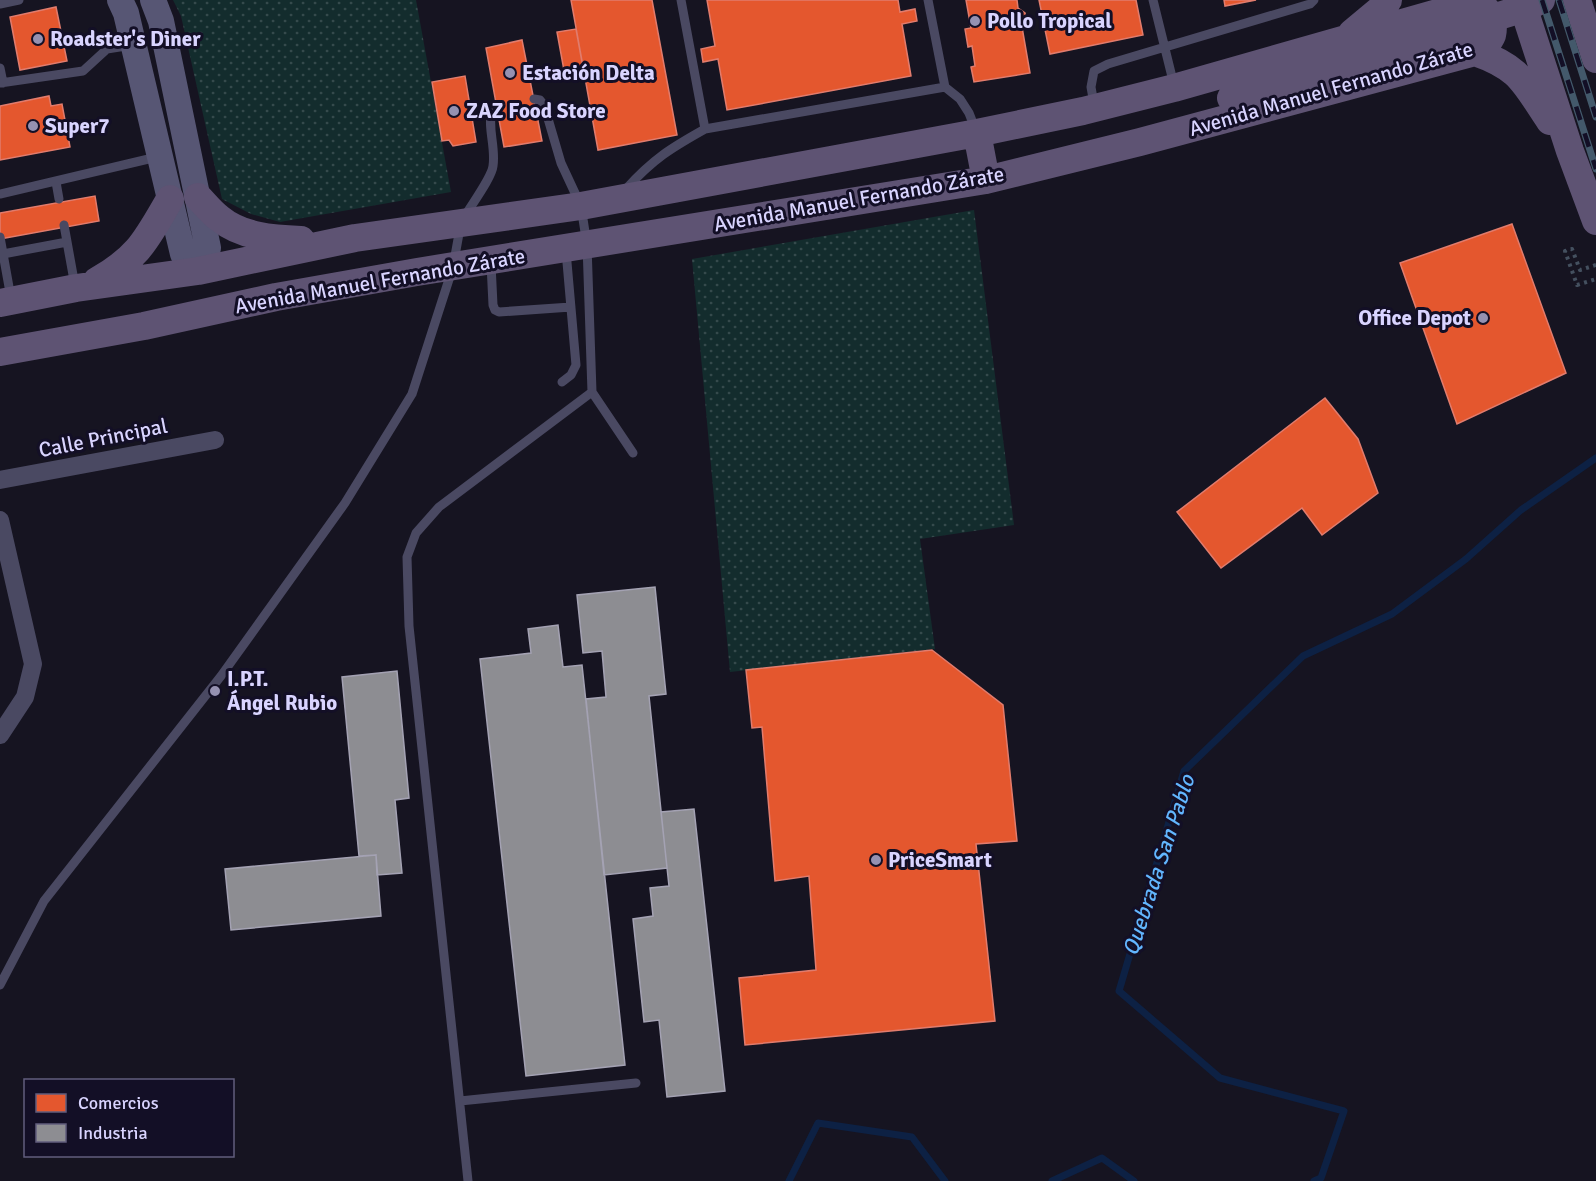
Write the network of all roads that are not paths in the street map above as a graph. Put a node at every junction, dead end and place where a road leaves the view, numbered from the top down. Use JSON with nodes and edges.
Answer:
{"nodes":[{"id":1,"x":19,"y":0,"type":"edge"},
{"id":2,"x":120,"y":0,"type":"edge"},
{"id":3,"x":153,"y":0,"type":"edge"},
{"id":4,"x":681,"y":0,"type":"edge"},
{"id":5,"x":928,"y":0,"type":"edge"},
{"id":6,"x":1153,"y":0,"type":"edge"},
{"id":7,"x":1314,"y":0,"type":"edge"},
{"id":8,"x":1388,"y":0,"type":"edge"},
{"id":9,"x":1521,"y":0,"type":"edge"},
{"id":10,"x":1541,"y":0,"type":"edge"},
{"id":11,"x":1577,"y":0,"type":"edge"},
{"id":12,"x":0,"y":4,"type":"edge"},
{"id":13,"x":133,"y":45,"type":"junction"},
{"id":14,"x":1164,"y":47,"type":"junction"},
{"id":15,"x":1344,"y":51,"type":"junction"},
{"id":16,"x":1475,"y":52,"type":"junction"},
{"id":17,"x":1596,"y":56,"type":"edge"},
{"id":18,"x":0,"y":68,"type":"edge"},
{"id":19,"x":1,"y":83,"type":"edge"},
{"id":20,"x":945,"y":87,"type":"junction"},
{"id":21,"x":1174,"y":88,"type":"junction"},
{"id":22,"x":534,"y":99,"type":"dead end"},
{"id":23,"x":497,"y":106,"type":"dead end"},
{"id":24,"x":1095,"y":108,"type":"junction"},
{"id":25,"x":705,"y":129,"type":"junction"},
{"id":26,"x":977,"y":133,"type":"junction"},
{"id":27,"x":1140,"y":142,"type":"junction"},
{"id":28,"x":188,"y":151,"type":"junction"},
{"id":29,"x":1570,"y":151,"type":"junction"},
{"id":30,"x":159,"y":156,"type":"junction"},
{"id":31,"x":986,"y":180,"type":"junction"},
{"id":32,"x":56,"y":182,"type":"junction"},
{"id":33,"x":0,"y":194,"type":"edge"},
{"id":34,"x":198,"y":197,"type":"junction"},
{"id":35,"x":59,"y":199,"type":"dead end"},
{"id":36,"x":170,"y":199,"type":"junction"},
{"id":37,"x":618,"y":199,"type":"junction"},
{"id":38,"x":581,"y":206,"type":"junction"},
{"id":39,"x":1596,"y":221,"type":"edge"},
{"id":40,"x":460,"y":224,"type":"junction"},
{"id":41,"x":64,"y":225,"type":"dead end"},
{"id":42,"x":0,"y":237,"type":"edge"},
{"id":43,"x":355,"y":238,"type":"junction"},
{"id":44,"x":67,"y":242,"type":"junction"},
{"id":45,"x":576,"y":247,"type":"junction"},
{"id":46,"x":3,"y":254,"type":"junction"},
{"id":47,"x":490,"y":261,"type":"junction"},
{"id":48,"x":453,"y":267,"type":"junction"},
{"id":49,"x":198,"y":271,"type":"junction"},
{"id":50,"x":81,"y":287,"type":"junction"},
{"id":51,"x":276,"y":297,"type":"junction"},
{"id":52,"x":6,"y":302,"type":"edge"},
{"id":53,"x":571,"y":307,"type":"junction"},
{"id":54,"x":144,"y":326,"type":"junction"},
{"id":55,"x":0,"y":352,"type":"edge"},
{"id":56,"x":562,"y":382,"type":"dead end"},
{"id":57,"x":592,"y":392,"type":"junction"},
{"id":58,"x":215,"y":440,"type":"dead end"},
{"id":59,"x":633,"y":453,"type":"dead end"},
{"id":60,"x":0,"y":480,"type":"edge"},
{"id":61,"x":0,"y":520,"type":"edge"},
{"id":62,"x":0,"y":735,"type":"edge"},
{"id":63,"x":0,"y":985,"type":"edge"},
{"id":64,"x":636,"y":1083,"type":"dead end"},
{"id":65,"x":460,"y":1101,"type":"junction"},
{"id":66,"x":468,"y":1181,"type":"edge"}],
"edges":[{"from":1,"to":12,"type":"lane"},
{"from":2,"to":13,"type":"street"},
{"from":3,"to":28,"type":"street"},
{"from":4,"to":25,"type":"lane"},
{"from":5,"to":20,"type":"lane"},
{"from":6,"to":14,"type":"lane"},
{"from":7,"to":14,"type":"lane"},
{"from":8,"to":15,"type":"main road"},
{"from":9,"to":29,"type":"main road"},
{"from":10,"to":15,"type":"main road"},
{"from":11,"to":17,"type":"main road"},
{"from":13,"to":19,"type":"lane"},
{"from":13,"to":30,"type":"street"},
{"from":14,"to":21,"type":"lane"},
{"from":14,"to":24,"type":"lane"},
{"from":15,"to":16,"type":"main road","name":"Avenida Manuel Fernando Zárate"},
{"from":15,"to":21,"type":"main road","name":"Avenida Manuel Fernando Zárate"},
{"from":15,"to":27,"type":"main road"},
{"from":16,"to":27,"type":"main road","name":"Avenida Manuel Fernando Zárate"},
{"from":16,"to":29,"type":"main road"},
{"from":18,"to":19,"type":"lane"},
{"from":20,"to":25,"type":"lane"},
{"from":20,"to":26,"type":"lane"},
{"from":21,"to":24,"type":"main road","name":"Avenida Manuel Fernando Zárate"},
{"from":22,"to":38,"type":"lane"},
{"from":23,"to":40,"type":"lane"},
{"from":24,"to":26,"type":"main road","name":"Avenida Manuel Fernando Zárate"},
{"from":25,"to":37,"type":"lane"},
{"from":26,"to":31,"type":"main road"},
{"from":26,"to":37,"type":"main road","name":"Avenida Manuel Fernando Zárate"},
{"from":27,"to":31,"type":"main road","name":"Avenida Manuel Fernando Zárate"},
{"from":28,"to":30,"type":"street"},
{"from":28,"to":34,"type":"street"},
{"from":29,"to":39,"type":"main road"},
{"from":30,"to":32,"type":"lane"},
{"from":30,"to":36,"type":"street"},
{"from":31,"to":45,"type":"main road","name":"Avenida Manuel Fernando Zárate"},
{"from":32,"to":33,"type":"lane"},
{"from":32,"to":35,"type":"lane"},
{"from":34,"to":43,"type":"main road"},
{"from":34,"to":49,"type":"street"},
{"from":36,"to":49,"type":"street"},
{"from":36,"to":50,"type":"main road"},
{"from":37,"to":38,"type":"main road","name":"Avenida Manuel Fernando Zárate"},
{"from":38,"to":40,"type":"main road","name":"Avenida Manuel Fernando Zárate"},
{"from":38,"to":45,"type":"lane"},
{"from":40,"to":43,"type":"main road","name":"Avenida Manuel Fernando Zárate"},
{"from":40,"to":48,"type":"lane"},
{"from":41,"to":44,"type":"lane"},
{"from":42,"to":46,"type":"lane"},
{"from":43,"to":49,"type":"main road","name":"Avenida Manuel Fernando Zárate"},
{"from":44,"to":46,"type":"lane"},
{"from":44,"to":50,"type":"lane"},
{"from":45,"to":47,"type":"main road","name":"Avenida Manuel Fernando Zárate"},
{"from":45,"to":53,"type":"lane"},
{"from":45,"to":57,"type":"lane"},
{"from":46,"to":52,"type":"lane"},
{"from":47,"to":48,"type":"main road","name":"Avenida Manuel Fernando Zárate"},
{"from":47,"to":53,"type":"lane"},
{"from":48,"to":51,"type":"main road","name":"Avenida Manuel Fernando Zárate"},
{"from":48,"to":63,"type":"lane"},
{"from":49,"to":50,"type":"main road","name":"Avenida Manuel Fernando Zárate"},
{"from":49,"to":51,"type":"main road"},
{"from":49,"to":54,"type":"main road"},
{"from":50,"to":52,"type":"main road","name":"Avenida Manuel Fernando Zárate"},
{"from":51,"to":54,"type":"main road","name":"Avenida Manuel Fernando Zárate"},
{"from":53,"to":56,"type":"lane"},
{"from":54,"to":55,"type":"main road","name":"Avenida Manuel Fernando Zárate"},
{"from":57,"to":59,"type":"lane"},
{"from":57,"to":65,"type":"lane"},
{"from":58,"to":60,"type":"street","name":"Calle Principal"},
{"from":61,"to":62,"type":"street"},
{"from":64,"to":65,"type":"lane"},
{"from":65,"to":66,"type":"lane"}]}
